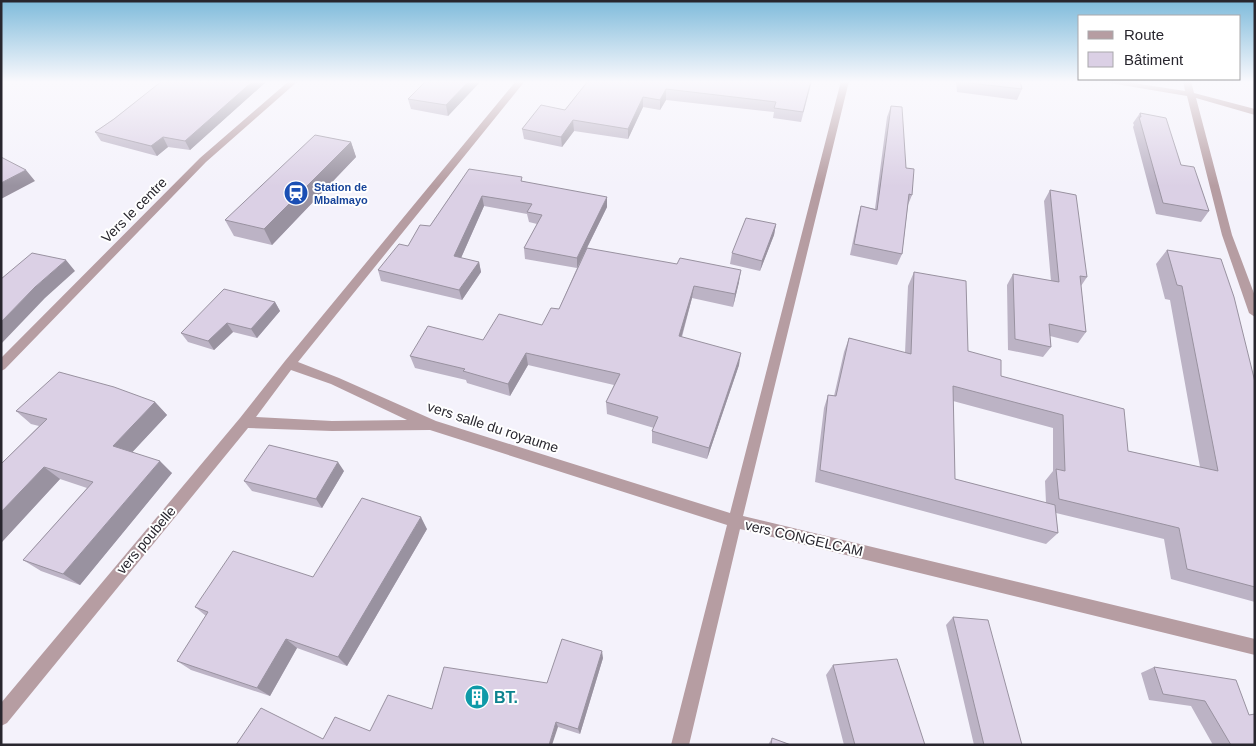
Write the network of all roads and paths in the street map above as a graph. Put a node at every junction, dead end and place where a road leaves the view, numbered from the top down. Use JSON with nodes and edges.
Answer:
{"nodes":[{"id":1,"x":254,"y":116,"type":"edge"},
{"id":2,"x":492,"y":116,"type":"edge"},
{"id":3,"x":836,"y":116,"type":"edge"},
{"id":4,"x":1196,"y":116,"type":"edge"},
{"id":5,"x":1255,"y":313,"type":"edge"},
{"id":6,"x":289,"y":364,"type":"junction"},
{"id":7,"x":1,"y":366,"type":"edge"},
{"id":8,"x":244,"y":422,"type":"junction"},
{"id":9,"x":432,"y":425,"type":"junction"},
{"id":10,"x":735,"y":521,"type":"junction"},
{"id":11,"x":1255,"y":647,"type":"edge"},
{"id":12,"x":1,"y":717,"type":"edge"},
{"id":13,"x":680,"y":745,"type":"edge"}],
"edges":[{"from":1,"to":7,"type":"street","name":"Vers le centre"},
{"from":2,"to":6,"type":"street"},
{"from":3,"to":10,"type":"street","name":"vers CONGELCAM"},
{"from":4,"to":5,"type":"street"},
{"from":6,"to":8,"type":"street","name":"vers poubelle"},
{"from":6,"to":9,"type":"street","name":"vers salle du royaume"},
{"from":8,"to":9,"type":"street"},
{"from":8,"to":12,"type":"street","name":"vers poubelle"},
{"from":9,"to":10,"type":"street","name":"vers salle du royaume"},
{"from":10,"to":11,"type":"street","name":"vers CONGELCAM"},
{"from":10,"to":13,"type":"street"}]}
